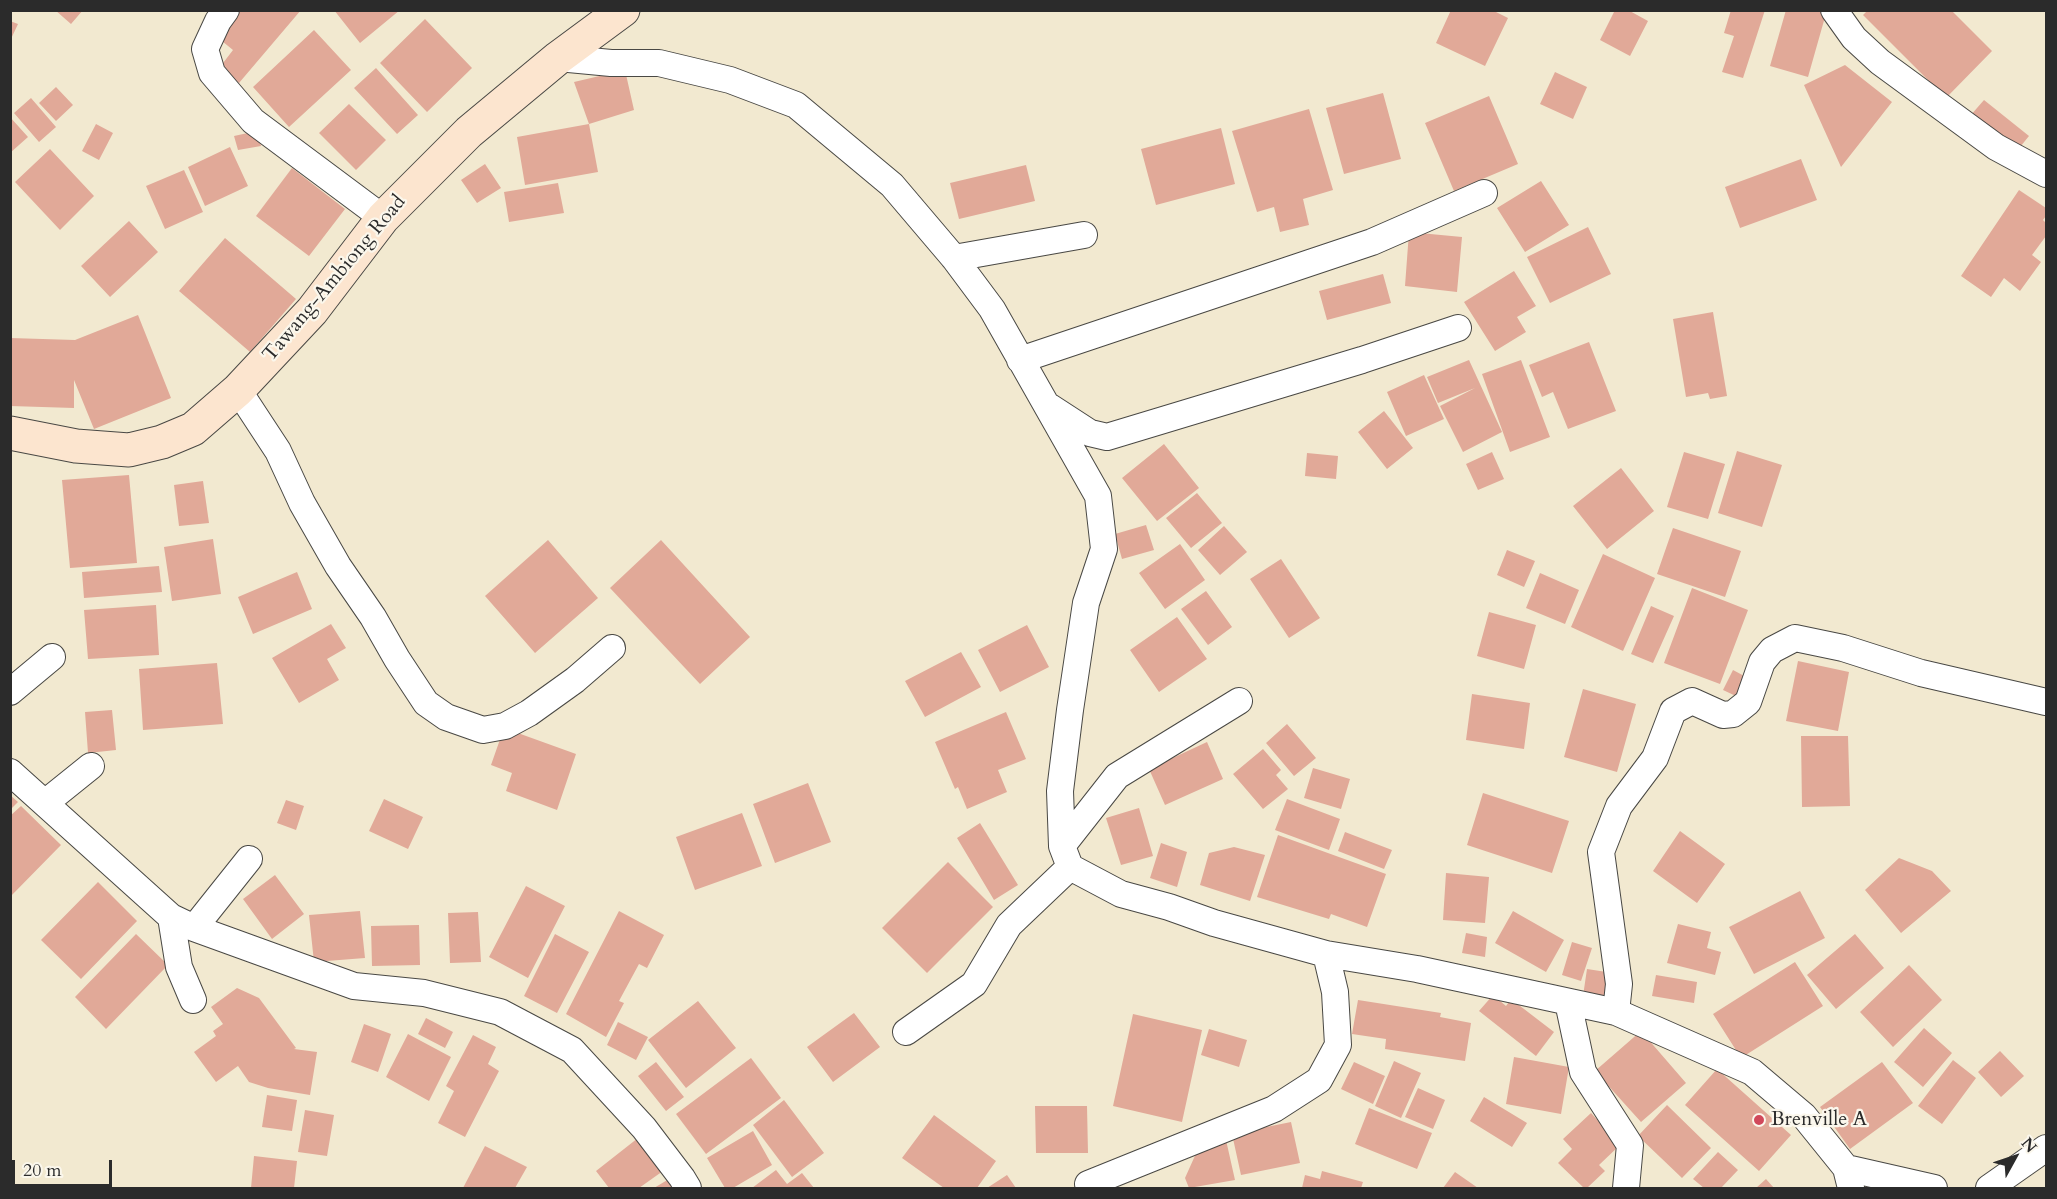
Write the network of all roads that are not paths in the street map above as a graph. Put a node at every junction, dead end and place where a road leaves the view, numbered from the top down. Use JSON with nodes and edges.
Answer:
{"nodes":[{"id":1,"x":226,"y":10,"type":"edge"},
{"id":2,"x":623,"y":10,"type":"edge"},
{"id":3,"x":1834,"y":10,"type":"edge"},
{"id":4,"x":558,"y":58,"type":"junction"},
{"id":5,"x":2046,"y":174,"type":"edge"},
{"id":6,"x":1484,"y":193,"type":"dead end"},
{"id":7,"x":383,"y":218,"type":"junction"},
{"id":8,"x":1084,"y":235,"type":"dead end"},
{"id":9,"x":954,"y":258,"type":"junction"},
{"id":10,"x":1458,"y":328,"type":"dead end"},
{"id":11,"x":1020,"y":360,"type":"junction"},
{"id":12,"x":238,"y":390,"type":"junction"},
{"id":13,"x":1045,"y":404,"type":"junction"},
{"id":14,"x":10,"y":432,"type":"edge"},
{"id":15,"x":612,"y":648,"type":"dead end"},
{"id":16,"x":52,"y":657,"type":"dead end"},
{"id":17,"x":10,"y":692,"type":"edge"},
{"id":18,"x":1239,"y":701,"type":"dead end"},
{"id":19,"x":2046,"y":702,"type":"edge"},
{"id":20,"x":91,"y":766,"type":"dead end"},
{"id":21,"x":10,"y":772,"type":"edge"},
{"id":22,"x":45,"y":803,"type":"junction"},
{"id":23,"x":1066,"y":856,"type":"junction"},
{"id":24,"x":249,"y":859,"type":"dead end"},
{"id":25,"x":182,"y":922,"type":"junction"},
{"id":26,"x":1326,"y":954,"type":"junction"},
{"id":27,"x":193,"y":1000,"type":"dead end"},
{"id":28,"x":1568,"y":1002,"type":"junction"},
{"id":29,"x":1616,"y":1012,"type":"junction"},
{"id":30,"x":906,"y":1032,"type":"dead end"},
{"id":31,"x":2046,"y":1149,"type":"edge"},
{"id":32,"x":1845,"y":1181,"type":"edge"},
{"id":33,"x":1088,"y":1184,"type":"dead end"},
{"id":34,"x":688,"y":1188,"type":"edge"},
{"id":35,"x":1626,"y":1188,"type":"edge"},
{"id":36,"x":1934,"y":1188,"type":"edge"},
{"id":37,"x":1989,"y":1188,"type":"edge"}],
"edges":[{"from":1,"to":7,"type":"street"},
{"from":2,"to":4,"type":"main road","name":"Tawang-Ambiong Road"},
{"from":3,"to":5,"type":"street"},
{"from":4,"to":7,"type":"main road","name":"Tawang-Ambiong Road"},
{"from":4,"to":9,"type":"street"},
{"from":6,"to":11,"type":"street"},
{"from":7,"to":12,"type":"main road","name":"Tawang-Ambiong Road"},
{"from":8,"to":9,"type":"street"},
{"from":9,"to":11,"type":"street"},
{"from":10,"to":13,"type":"street"},
{"from":11,"to":13,"type":"street"},
{"from":12,"to":14,"type":"main road","name":"Tawang-Ambiong Road"},
{"from":12,"to":15,"type":"street"},
{"from":13,"to":23,"type":"street"},
{"from":16,"to":17,"type":"street"},
{"from":18,"to":23,"type":"street"},
{"from":19,"to":29,"type":"street"},
{"from":20,"to":22,"type":"street"},
{"from":21,"to":22,"type":"street"},
{"from":22,"to":25,"type":"street"},
{"from":23,"to":26,"type":"street"},
{"from":23,"to":30,"type":"street"},
{"from":24,"to":25,"type":"street"},
{"from":25,"to":27,"type":"street"},
{"from":25,"to":34,"type":"street"},
{"from":26,"to":28,"type":"street"},
{"from":26,"to":33,"type":"street"},
{"from":28,"to":29,"type":"street"},
{"from":28,"to":35,"type":"street"},
{"from":29,"to":32,"type":"street"},
{"from":31,"to":37,"type":"street"},
{"from":32,"to":36,"type":"street"}]}
